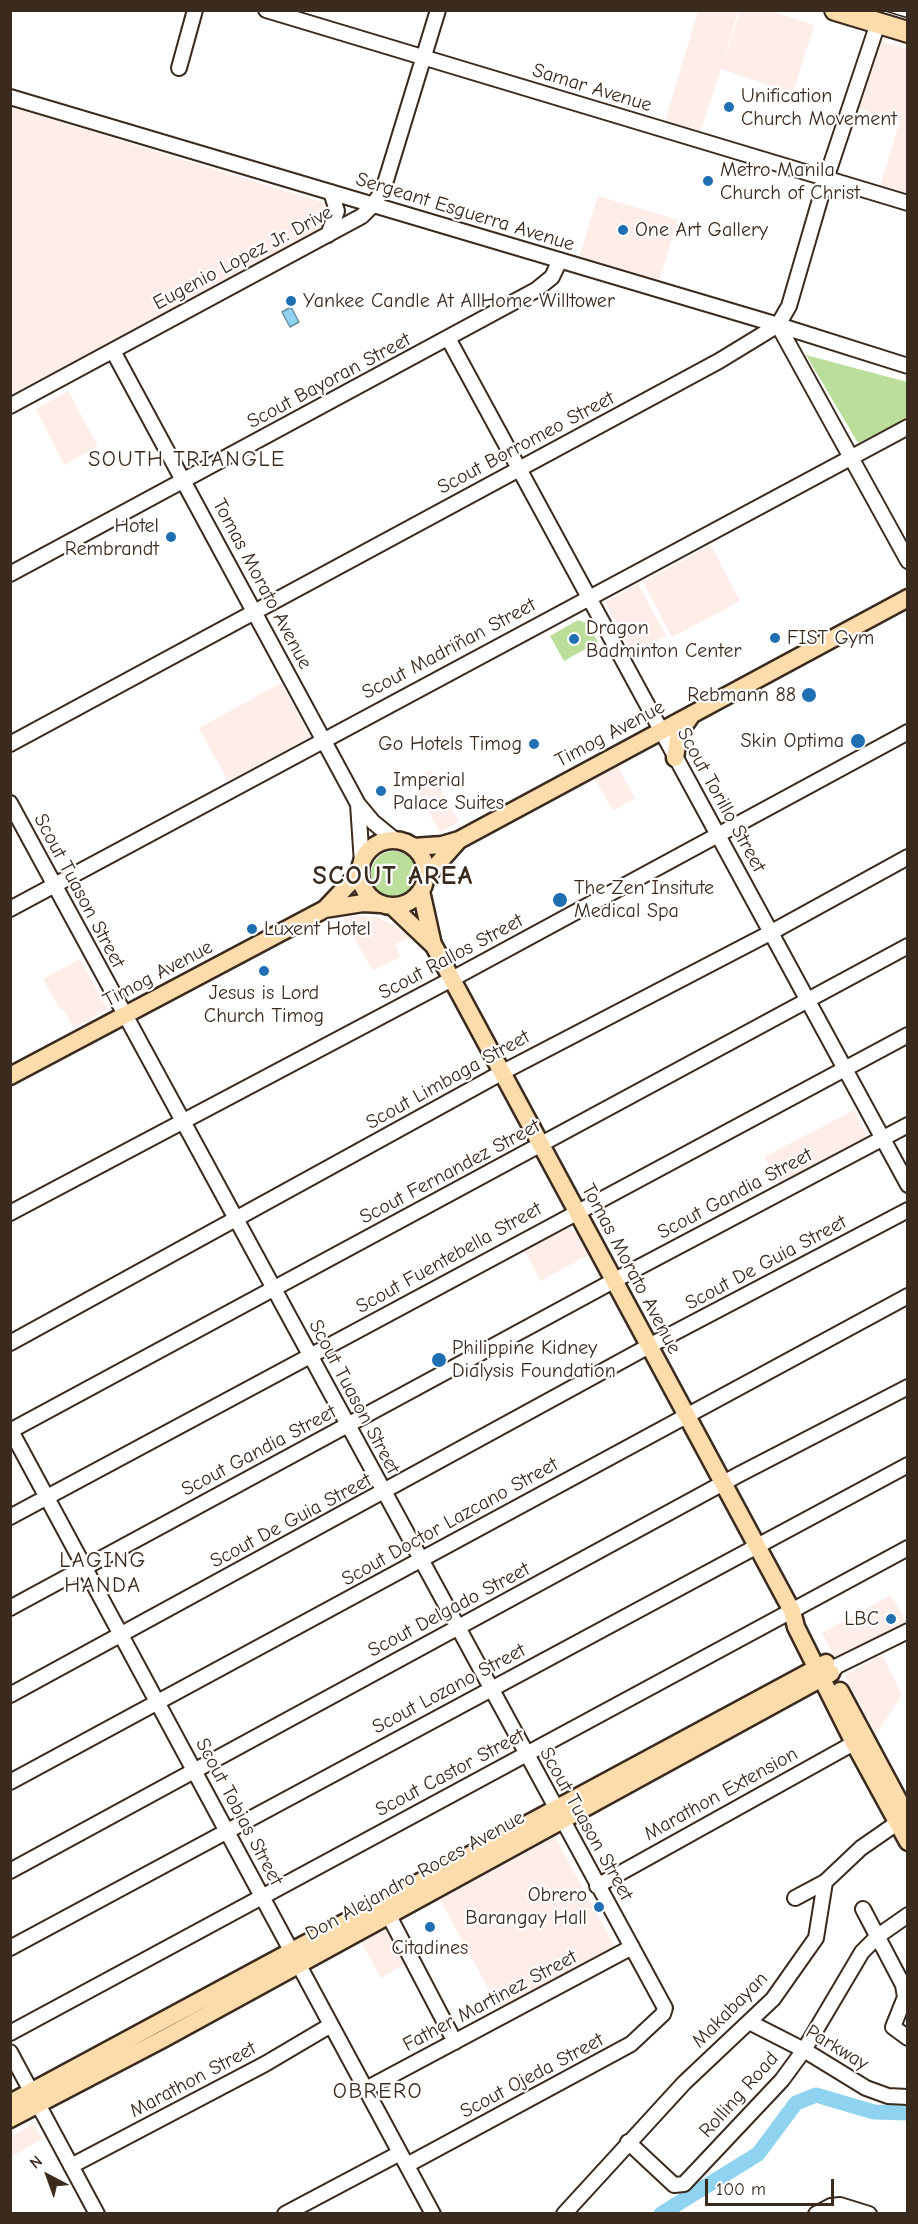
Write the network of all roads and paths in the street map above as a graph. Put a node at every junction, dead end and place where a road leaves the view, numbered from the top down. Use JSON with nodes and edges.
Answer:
{"nodes":[{"id":1,"x":195,"y":10,"type":"edge"},
{"id":2,"x":266,"y":10,"type":"edge"},
{"id":3,"x":438,"y":10,"type":"edge"},
{"id":4,"x":835,"y":10,"type":"edge"},
{"id":5,"x":878,"y":24,"type":"junction"},
{"id":6,"x":908,"y":32,"type":"edge"},
{"id":7,"x":423,"y":58,"type":"junction"},
{"id":8,"x":179,"y":68,"type":"dead end"},
{"id":9,"x":10,"y":97,"type":"edge"},
{"id":10,"x":826,"y":179,"type":"junction"},
{"id":11,"x":331,"y":192,"type":"junction"},
{"id":12,"x":908,"y":203,"type":"edge"},
{"id":13,"x":374,"y":205,"type":"junction"},
{"id":14,"x":328,"y":235,"type":"junction"},
{"id":15,"x":560,"y":260,"type":"junction"},
{"id":16,"x":778,"y":325,"type":"junction"},
{"id":17,"x":448,"y":338,"type":"junction"},
{"id":18,"x":113,"y":351,"type":"junction"},
{"id":19,"x":908,"y":366,"type":"edge"},
{"id":20,"x":10,"y":406,"type":"edge"},
{"id":21,"x":908,"y":427,"type":"edge"},
{"id":22,"x":851,"y":457,"type":"junction"},
{"id":23,"x":521,"y":468,"type":"junction"},
{"id":24,"x":183,"y":482,"type":"junction"},
{"id":25,"x":908,"y":561,"type":"edge"},
{"id":26,"x":10,"y":574,"type":"edge"},
{"id":27,"x":589,"y":596,"type":"junction"},
{"id":28,"x":908,"y":598,"type":"edge"},
{"id":29,"x":254,"y":612,"type":"junction"},
{"id":30,"x":693,"y":712,"type":"junction"},
{"id":31,"x":661,"y":731,"type":"junction"},
{"id":32,"x":908,"y":732,"type":"edge"},
{"id":33,"x":322,"y":740,"type":"junction"},
{"id":34,"x":10,"y":744,"type":"edge"},
{"id":35,"x":675,"y":758,"type":"junction"},
{"id":36,"x":10,"y":803,"type":"edge"},
{"id":37,"x":358,"y":804,"type":"junction"},
{"id":38,"x":718,"y":834,"type":"junction"},
{"id":39,"x":395,"y":840,"type":"junction"},
{"id":40,"x":459,"y":840,"type":"junction"},
{"id":41,"x":413,"y":847,"type":"junction"},
{"id":42,"x":908,"y":857,"type":"edge"},
{"id":43,"x":361,"y":868,"type":"junction"},
{"id":44,"x":424,"y":884,"type":"junction"},
{"id":45,"x":54,"y":885,"type":"junction"},
{"id":46,"x":387,"y":905,"type":"junction"},
{"id":47,"x":10,"y":909,"type":"edge"},
{"id":48,"x":325,"y":909,"type":"junction"},
{"id":49,"x":770,"y":933,"type":"junction"},
{"id":50,"x":434,"y":946,"type":"junction"},
{"id":51,"x":908,"y":946,"type":"edge"},
{"id":52,"x":452,"y":979,"type":"junction"},
{"id":53,"x":808,"y":1000,"type":"junction"},
{"id":54,"x":124,"y":1016,"type":"junction"},
{"id":55,"x":908,"y":1035,"type":"edge"},
{"id":56,"x":845,"y":1070,"type":"junction"},
{"id":57,"x":501,"y":1073,"type":"junction"},
{"id":58,"x":10,"y":1076,"type":"edge"},
{"id":59,"x":181,"y":1120,"type":"junction"},
{"id":60,"x":908,"y":1125,"type":"edge"},
{"id":61,"x":882,"y":1138,"type":"junction"},
{"id":62,"x":540,"y":1144,"type":"junction"},
{"id":63,"x":908,"y":1185,"type":"edge"},
{"id":64,"x":908,"y":1210,"type":"edge"},
{"id":65,"x":576,"y":1212,"type":"junction"},
{"id":66,"x":10,"y":1213,"type":"edge"},
{"id":67,"x":235,"y":1220,"type":"junction"},
{"id":68,"x":614,"y":1281,"type":"junction"},
{"id":69,"x":273,"y":1289,"type":"junction"},
{"id":70,"x":908,"y":1296,"type":"edge"},
{"id":71,"x":10,"y":1343,"type":"edge"},
{"id":72,"x":649,"y":1347,"type":"junction"},
{"id":73,"x":310,"y":1356,"type":"junction"},
{"id":74,"x":908,"y":1388,"type":"edge"},
{"id":75,"x":686,"y":1414,"type":"junction"},
{"id":76,"x":347,"y":1426,"type":"junction"},
{"id":77,"x":11,"y":1430,"type":"edge"},
{"id":78,"x":908,"y":1465,"type":"edge"},
{"id":79,"x":723,"y":1484,"type":"junction"},
{"id":80,"x":384,"y":1493,"type":"junction"},
{"id":81,"x":49,"y":1496,"type":"junction"},
{"id":82,"x":10,"y":1517,"type":"edge"},
{"id":83,"x":756,"y":1545,"type":"junction"},
{"id":84,"x":908,"y":1548,"type":"edge"},
{"id":85,"x":420,"y":1561,"type":"junction"},
{"id":86,"x":85,"y":1568,"type":"junction"},
{"id":87,"x":10,"y":1608,"type":"edge"},
{"id":88,"x":792,"y":1611,"type":"junction"},
{"id":89,"x":457,"y":1628,"type":"junction"},
{"id":90,"x":908,"y":1631,"type":"edge"},
{"id":91,"x":121,"y":1635,"type":"junction"},
{"id":92,"x":827,"y":1669,"type":"junction"},
{"id":93,"x":490,"y":1689,"type":"junction"},
{"id":94,"x":795,"y":1692,"type":"junction"},
{"id":95,"x":10,"y":1695,"type":"edge"},
{"id":96,"x":158,"y":1703,"type":"junction"},
{"id":97,"x":835,"y":1703,"type":"junction"},
{"id":98,"x":859,"y":1740,"type":"junction"},
{"id":99,"x":526,"y":1755,"type":"junction"},
{"id":100,"x":647,"y":1766,"type":"junction"},
{"id":101,"x":195,"y":1772,"type":"junction"},
{"id":102,"x":10,"y":1782,"type":"edge"},
{"id":103,"x":559,"y":1814,"type":"junction"},
{"id":104,"x":904,"y":1816,"type":"edge"},
{"id":105,"x":227,"y":1831,"type":"junction"},
{"id":106,"x":908,"y":1842,"type":"edge"},
{"id":107,"x":10,"y":1870,"type":"edge"},
{"id":108,"x":825,"y":1882,"type":"junction"},
{"id":109,"x":597,"y":1886,"type":"junction"},
{"id":110,"x":262,"y":1897,"type":"junction"},
{"id":111,"x":795,"y":1898,"type":"dead end"},
{"id":112,"x":863,"y":1909,"type":"dead end"},
{"id":113,"x":388,"y":1914,"type":"junction"},
{"id":114,"x":908,"y":1915,"type":"edge"},
{"id":115,"x":878,"y":1936,"type":"junction"},
{"id":116,"x":632,"y":1947,"type":"junction"},
{"id":117,"x":10,"y":1948,"type":"edge"},
{"id":118,"x":295,"y":1957,"type":"junction"},
{"id":119,"x":665,"y":2008,"type":"joint"},
{"id":120,"x":749,"y":2022,"type":"junction"},
{"id":121,"x":331,"y":2025,"type":"junction"},
{"id":122,"x":10,"y":2033,"type":"edge"},
{"id":123,"x":908,"y":2038,"type":"edge"},
{"id":124,"x":455,"y":2042,"type":"junction"},
{"id":125,"x":804,"y":2050,"type":"junction"},
{"id":126,"x":10,"y":2052,"type":"edge"},
{"id":127,"x":366,"y":2089,"type":"junction"},
{"id":128,"x":908,"y":2097,"type":"edge"},
{"id":129,"x":35,"y":2098,"type":"junction"},
{"id":130,"x":10,"y":2103,"type":"edge"},
{"id":131,"x":10,"y":2119,"type":"edge"},
{"id":132,"x":628,"y":2142,"type":"junction"},
{"id":133,"x":404,"y":2159,"type":"junction"},
{"id":134,"x":71,"y":2166,"type":"junction"},
{"id":135,"x":97,"y":2214,"type":"edge"},
{"id":136,"x":285,"y":2214,"type":"edge"},
{"id":137,"x":433,"y":2214,"type":"edge"},
{"id":138,"x":564,"y":2214,"type":"edge"},
{"id":139,"x":816,"y":2214,"type":"edge"},
{"id":140,"x":869,"y":2214,"type":"edge"}],
"edges":[{"from":1,"to":8,"type":"street"},
{"from":2,"to":7,"type":"street","name":"Samar Avenue"},
{"from":3,"to":7,"type":"street","name":"Eugenio Lopez Jr. Drive"},
{"from":4,"to":5,"type":"highway"},
{"from":5,"to":6,"type":"highway"},
{"from":5,"to":10,"type":"street"},
{"from":7,"to":10,"type":"street","name":"Samar Avenue"},
{"from":7,"to":13,"type":"street","name":"Eugenio Lopez Jr. Drive"},
{"from":9,"to":11,"type":"street","name":"Sergeant Esguerra Avenue"},
{"from":10,"to":12,"type":"street","name":"Samar Avenue"},
{"from":10,"to":16,"type":"street"},
{"from":11,"to":13,"type":"street","name":"Sergeant Esguerra Avenue"},
{"from":11,"to":14,"type":"street"},
{"from":13,"to":14,"type":"street","name":"Eugenio Lopez Jr. Drive"},
{"from":13,"to":15,"type":"street","name":"Sergeant Esguerra Avenue"},
{"from":14,"to":18,"type":"street","name":"Eugenio Lopez Jr. Drive"},
{"from":15,"to":16,"type":"street","name":"Sergeant Esguerra Avenue"},
{"from":15,"to":17,"type":"street","name":"Scout Bayoran Street"},
{"from":16,"to":19,"type":"street","name":"Sergeant Esguerra Avenue"},
{"from":16,"to":22,"type":"street"},
{"from":16,"to":23,"type":"street","name":"Scout Borromeo Street"},
{"from":17,"to":23,"type":"street","name":"Scout Torillo Street"},
{"from":17,"to":24,"type":"street","name":"Scout Bayoran Street"},
{"from":18,"to":20,"type":"street","name":"Eugenio Lopez Jr. Drive"},
{"from":18,"to":24,"type":"street","name":"Tomas Morato Avenue"},
{"from":21,"to":22,"type":"street","name":"Scout Madriñan Street"},
{"from":22,"to":25,"type":"street"},
{"from":22,"to":27,"type":"street","name":"Scout Madriñan Street"},
{"from":23,"to":27,"type":"street","name":"Scout Torillo Street"},
{"from":23,"to":29,"type":"street","name":"Scout Borromeo Street"},
{"from":24,"to":26,"type":"street","name":"Scout Bayoran Street"},
{"from":24,"to":29,"type":"street","name":"Tomas Morato Avenue"},
{"from":27,"to":31,"type":"street","name":"Scout Torillo Street"},
{"from":27,"to":33,"type":"street","name":"Scout Madriñan Street"},
{"from":28,"to":30,"type":"main road","name":"Timog Avenue"},
{"from":29,"to":33,"type":"street","name":"Tomas Morato Avenue"},
{"from":29,"to":34,"type":"street","name":"Scout Borromeo Street"},
{"from":30,"to":31,"type":"main road","name":"Timog Avenue"},
{"from":30,"to":35,"type":"main road"},
{"from":31,"to":35,"type":"street","name":"Scout Torillo Street"},
{"from":31,"to":40,"type":"main road","name":"Timog Avenue"},
{"from":32,"to":38,"type":"street","name":"Scout Rallos Street"},
{"from":33,"to":37,"type":"street","name":"Tomas Morato Avenue"},
{"from":33,"to":45,"type":"street","name":"Scout Madriñan Street"},
{"from":35,"to":38,"type":"street","name":"Scout Torillo Street"},
{"from":36,"to":45,"type":"street","name":"Scout Tuason Street"},
{"from":37,"to":39,"type":"street","name":"Tomas Morato Avenue"},
{"from":37,"to":43,"type":"street","name":"Tomas Morato Avenue"},
{"from":38,"to":49,"type":"street","name":"Scout Torillo Street"},
{"from":38,"to":52,"type":"street","name":"Scout Rallos Street"},
{"from":39,"to":41,"type":"main road"},
{"from":39,"to":43,"type":"main road"},
{"from":40,"to":41,"type":"main road","name":"Timog Avenue"},
{"from":40,"to":44,"type":"main road","name":"Timog Avenue"},
{"from":41,"to":44,"type":"main road"},
{"from":42,"to":49,"type":"street","name":"Scout Limbaga Street"},
{"from":43,"to":46,"type":"main road"},
{"from":43,"to":48,"type":"main road","name":"Timog Avenue"},
{"from":44,"to":46,"type":"main road"},
{"from":44,"to":50,"type":"main road","name":"Tomas Morato Avenue"},
{"from":45,"to":47,"type":"street","name":"Scout Madriñan Street"},
{"from":45,"to":54,"type":"street","name":"Scout Tuason Street"},
{"from":46,"to":48,"type":"main road","name":"Timog Avenue"},
{"from":46,"to":50,"type":"main road","name":"Tomas Morato Avenue"},
{"from":48,"to":54,"type":"main road","name":"Timog Avenue"},
{"from":49,"to":53,"type":"street","name":"Scout Torillo Street"},
{"from":49,"to":57,"type":"street","name":"Scout Limbaga Street"},
{"from":50,"to":52,"type":"main road","name":"Tomas Morato Avenue"},
{"from":51,"to":53,"type":"street","name":"Scout Fernandez Street"},
{"from":52,"to":57,"type":"main road","name":"Tomas Morato Avenue"},
{"from":52,"to":59,"type":"street","name":"Scout Rallos Street"},
{"from":53,"to":56,"type":"street","name":"Scout Torillo Street"},
{"from":53,"to":62,"type":"street","name":"Scout Fernandez Street"},
{"from":54,"to":58,"type":"main road","name":"Timog Avenue"},
{"from":54,"to":59,"type":"street","name":"Scout Tuason Street"},
{"from":55,"to":56,"type":"street","name":"Scout Fuentebella Street"},
{"from":56,"to":61,"type":"street","name":"Scout Torillo Street"},
{"from":56,"to":65,"type":"street","name":"Scout Fuentebella Street"},
{"from":57,"to":62,"type":"main road","name":"Tomas Morato Avenue"},
{"from":57,"to":67,"type":"street","name":"Scout Limbaga Street"},
{"from":59,"to":66,"type":"street","name":"Scout Rallos Street"},
{"from":59,"to":67,"type":"street","name":"Scout Tuason Street"},
{"from":60,"to":61,"type":"street","name":"Scout Gandia Street"},
{"from":61,"to":63,"type":"street","name":"Scout Torillo Street"},
{"from":61,"to":68,"type":"street","name":"Scout Gandia Street"},
{"from":62,"to":65,"type":"main road","name":"Tomas Morato Avenue"},
{"from":62,"to":69,"type":"street","name":"Scout Fernandez Street"},
{"from":64,"to":72,"type":"street","name":"Scout De Guia Street"},
{"from":65,"to":68,"type":"main road","name":"Tomas Morato Avenue"},
{"from":65,"to":73,"type":"street","name":"Scout Fuentebella Street"},
{"from":67,"to":69,"type":"street","name":"Scout Tuason Street"},
{"from":67,"to":71,"type":"street","name":"Scout Limbaga Street"},
{"from":68,"to":72,"type":"main road","name":"Tomas Morato Avenue"},
{"from":68,"to":76,"type":"street","name":"Scout Gandia Street"},
{"from":69,"to":73,"type":"street","name":"Scout Tuason Street"},
{"from":69,"to":77,"type":"street","name":"Scout Fernandez Street"},
{"from":70,"to":75,"type":"street","name":"Scout Doctor Lazcano Street"},
{"from":72,"to":75,"type":"main road","name":"Tomas Morato Avenue"},
{"from":72,"to":80,"type":"street","name":"Scout De Guia Street"},
{"from":73,"to":76,"type":"street","name":"Scout Tuason Street"},
{"from":73,"to":81,"type":"street","name":"Scout Fuentebella Street"},
{"from":74,"to":79,"type":"street","name":"Scout Delgado Street"},
{"from":75,"to":79,"type":"main road","name":"Tomas Morato Avenue"},
{"from":75,"to":85,"type":"street","name":"Scout Doctor Lazcano Street"},
{"from":76,"to":80,"type":"street","name":"Scout Tuason Street"},
{"from":76,"to":86,"type":"street","name":"Scout Gandia Street"},
{"from":77,"to":81,"type":"street","name":"Scout Tobias Street"},
{"from":78,"to":83,"type":"street","name":"Scout Lozano Street"},
{"from":79,"to":83,"type":"main road","name":"Tomas Morato Avenue"},
{"from":79,"to":89,"type":"street","name":"Scout Delgado Street"},
{"from":80,"to":85,"type":"street","name":"Scout Tuason Street"},
{"from":80,"to":91,"type":"street","name":"Scout De Guia Street"},
{"from":81,"to":82,"type":"street","name":"Scout Fuentebella Street"},
{"from":81,"to":86,"type":"street","name":"Scout Tobias Street"},
{"from":83,"to":88,"type":"main road","name":"Tomas Morato Avenue"},
{"from":83,"to":93,"type":"street","name":"Scout Lozano Street"},
{"from":84,"to":88,"type":"street","name":"Scout Castor Street"},
{"from":85,"to":89,"type":"street","name":"Scout Tuason Street"},
{"from":85,"to":96,"type":"street","name":"Scout Doctor Lazcano Street"},
{"from":86,"to":87,"type":"street","name":"Scout Gandia Street"},
{"from":86,"to":91,"type":"street","name":"Scout Tobias Street"},
{"from":88,"to":92,"type":"main road","name":"Tomas Morato Avenue"},
{"from":88,"to":99,"type":"street","name":"Scout Castor Street"},
{"from":89,"to":93,"type":"street","name":"Scout Tuason Street"},
{"from":89,"to":101,"type":"street","name":"Scout Delgado Street"},
{"from":90,"to":92,"type":"street","name":"Don Alejandro Roces Avenue"},
{"from":91,"to":95,"type":"street","name":"Scout De Guia Street"},
{"from":91,"to":96,"type":"street","name":"Scout Tobias Street"},
{"from":92,"to":94,"type":"main road","name":"Don Alejandro Roces Avenue"},
{"from":92,"to":97,"type":"main road","name":"Tomas Morato Avenue"},
{"from":92,"to":98,"type":"main road","name":"Tomas Morato Avenue"},
{"from":92,"to":100,"type":"main road","name":"Don Alejandro Roces Avenue"},
{"from":93,"to":99,"type":"street","name":"Scout Tuason Street"},
{"from":93,"to":105,"type":"street","name":"Scout Lozano Street"},
{"from":94,"to":97,"type":"main road"},
{"from":94,"to":100,"type":"main road","name":"Don Alejandro Roces Avenue"},
{"from":96,"to":101,"type":"street","name":"Scout Tobias Street"},
{"from":96,"to":102,"type":"street","name":"Scout Doctor Lazcano Street"},
{"from":97,"to":98,"type":"main road","name":"Tomas Morato Avenue"},
{"from":98,"to":104,"type":"main road","name":"Tomas Morato Avenue"},
{"from":98,"to":109,"type":"street","name":"Marathon Extension"},
{"from":99,"to":103,"type":"street","name":"Scout Tuason Street"},
{"from":99,"to":110,"type":"street","name":"Scout Castor Street"},
{"from":100,"to":103,"type":"main road","name":"Don Alejandro Roces Avenue"},
{"from":101,"to":105,"type":"street","name":"Scout Tobias Street"},
{"from":101,"to":107,"type":"street","name":"Scout Delgado Street"},
{"from":103,"to":109,"type":"street","name":"Scout Tuason Street"},
{"from":103,"to":113,"type":"main road","name":"Don Alejandro Roces Avenue"},
{"from":103,"to":118,"type":"main road","name":"Don Alejandro Roces Avenue"},
{"from":104,"to":106,"type":"main road","name":"Tomas Morato Avenue"},
{"from":104,"to":108,"type":"street"},
{"from":105,"to":110,"type":"street","name":"Scout Tobias Street"},
{"from":105,"to":117,"type":"street","name":"Scout Lozano Street"},
{"from":108,"to":111,"type":"street"},
{"from":108,"to":120,"type":"street","name":"Makabayan"},
{"from":109,"to":116,"type":"street","name":"Scout Tuason Street"},
{"from":110,"to":118,"type":"street","name":"Scout Tobias Street"},
{"from":110,"to":122,"type":"street","name":"Scout Castor Street"},
{"from":112,"to":115,"type":"street"},
{"from":113,"to":118,"type":"main road","name":"Don Alejandro Roces Avenue"},
{"from":113,"to":124,"type":"street"},
{"from":114,"to":115,"type":"street","name":"Rolling Road"},
{"from":115,"to":123,"type":"street"},
{"from":115,"to":125,"type":"street","name":"Rolling Road"},
{"from":116,"to":119,"type":"street","name":"Scout Tuason Street"},
{"from":116,"to":124,"type":"street","name":"Father Martinez Street"},
{"from":118,"to":121,"type":"street","name":"Scout Tobias Street"},
{"from":118,"to":129,"type":"main road","name":"Don Alejandro Roces Avenue"},
{"from":119,"to":133,"type":"street","name":"Scout Ojeda Street"},
{"from":120,"to":125,"type":"street","name":"Parkway"},
{"from":120,"to":132,"type":"street","name":"Makabayan"},
{"from":121,"to":127,"type":"street","name":"Scout Tobias Street"},
{"from":121,"to":134,"type":"street","name":"Marathon Street"},
{"from":124,"to":127,"type":"street","name":"Father Martinez Street"},
{"from":125,"to":128,"type":"street","name":"Parkway"},
{"from":125,"to":132,"type":"street","name":"Rolling Road"},
{"from":126,"to":129,"type":"street"},
{"from":127,"to":133,"type":"street","name":"Scout Tobias Street"},
{"from":129,"to":130,"type":"main road","name":"Don Alejandro Roces Avenue"},
{"from":129,"to":131,"type":"main road","name":"Don Alejandro Roces Avenue"},
{"from":129,"to":134,"type":"street"},
{"from":132,"to":138,"type":"street","name":"Makabayan"},
{"from":133,"to":136,"type":"street","name":"Scout Ojeda Street"},
{"from":133,"to":137,"type":"street","name":"Scout Tobias Street"},
{"from":134,"to":135,"type":"street"},
{"from":139,"to":140,"type":"street"}]}
